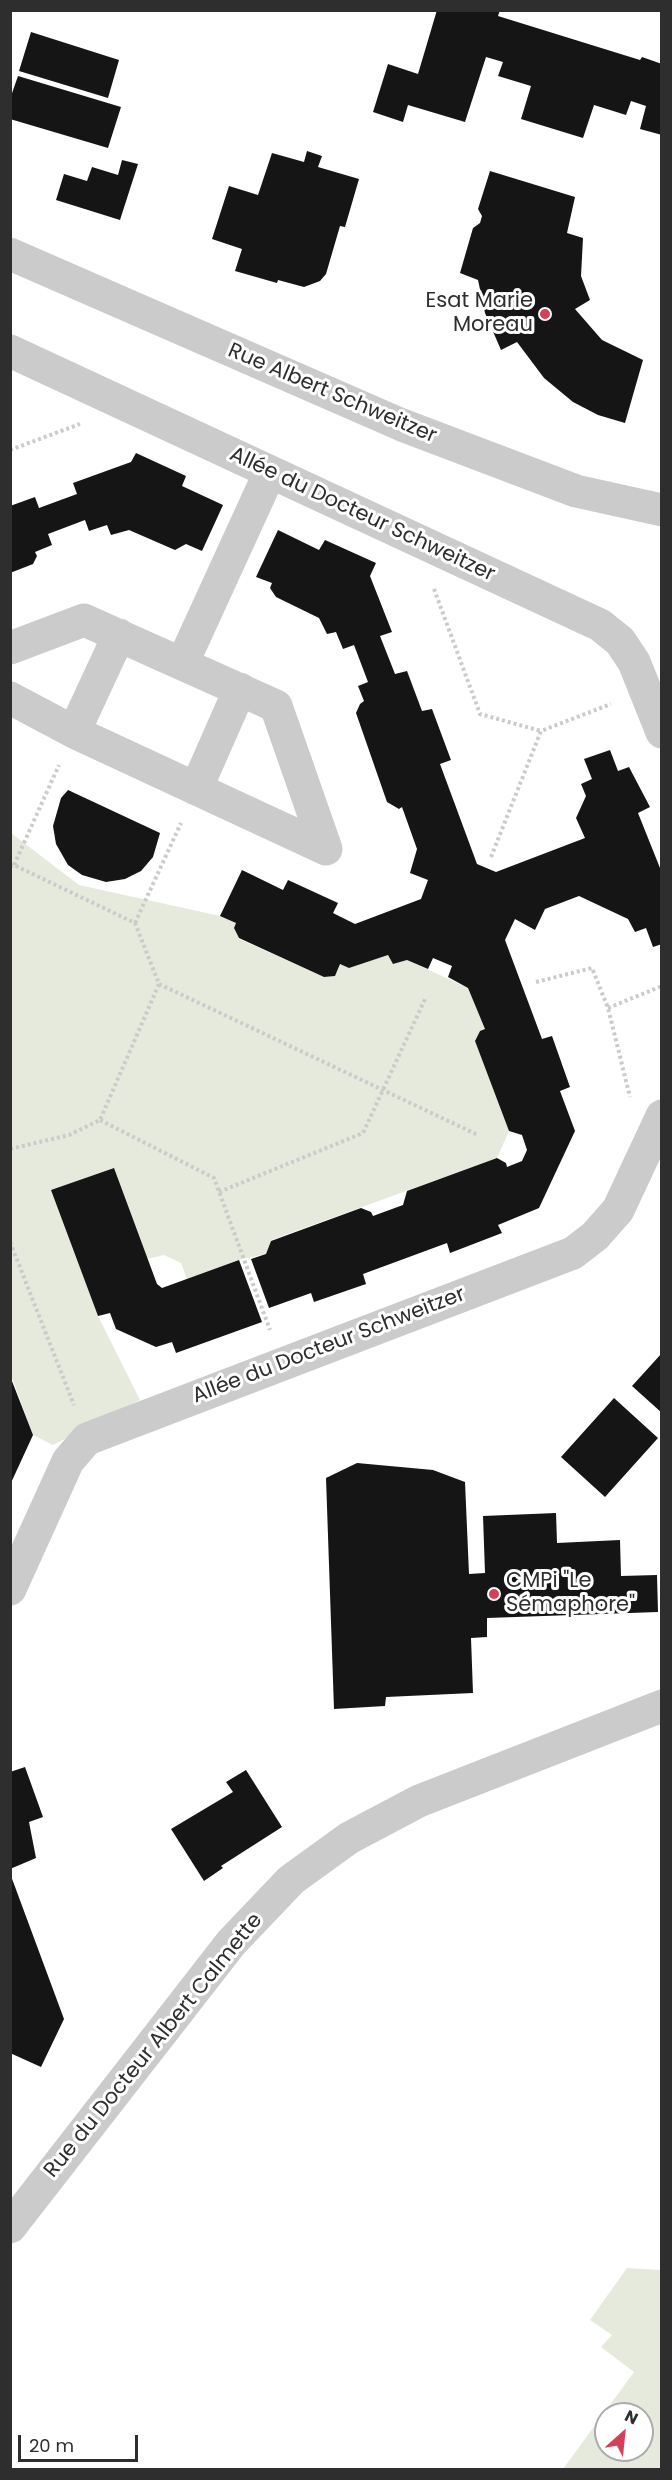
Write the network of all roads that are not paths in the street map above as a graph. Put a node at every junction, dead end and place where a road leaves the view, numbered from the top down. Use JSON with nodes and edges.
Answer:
{"nodes":[{"id":1,"x":10,"y":254,"type":"edge"},
{"id":2,"x":10,"y":351,"type":"edge"},
{"id":3,"x":270,"y":471,"type":"junction"},
{"id":4,"x":662,"y":510,"type":"edge"},
{"id":5,"x":119,"y":635,"type":"junction"},
{"id":6,"x":10,"y":648,"type":"edge"},
{"id":7,"x":183,"y":662,"type":"junction"},
{"id":8,"x":240,"y":689,"type":"junction"},
{"id":9,"x":10,"y":698,"type":"edge"},
{"id":10,"x":74,"y":732,"type":"junction"},
{"id":11,"x":662,"y":732,"type":"edge"},
{"id":12,"x":196,"y":789,"type":"junction"},
{"id":13,"x":662,"y":1116,"type":"edge"},
{"id":14,"x":10,"y":1589,"type":"edge"},
{"id":15,"x":662,"y":1706,"type":"edge"},
{"id":16,"x":15,"y":2213,"type":"edge"}],
"edges":[{"from":1,"to":4,"type":"street","name":"Rue Albert Schweitzer"},
{"from":2,"to":3,"type":"street","name":"Allée du Docteur Schweitzer"},
{"from":3,"to":7,"type":"street"},
{"from":3,"to":11,"type":"street","name":"Allée du Docteur Schweitzer"},
{"from":5,"to":6,"type":"street"},
{"from":5,"to":7,"type":"street"},
{"from":5,"to":10,"type":"street"},
{"from":7,"to":8,"type":"street"},
{"from":8,"to":12,"type":"street"},
{"from":8,"to":12,"type":"street"},
{"from":9,"to":10,"type":"street"},
{"from":10,"to":12,"type":"street"},
{"from":13,"to":14,"type":"street","name":"Allée du Docteur Schweitzer"},
{"from":15,"to":16,"type":"street","name":"Rue du Docteur Albert Calmette"}]}
